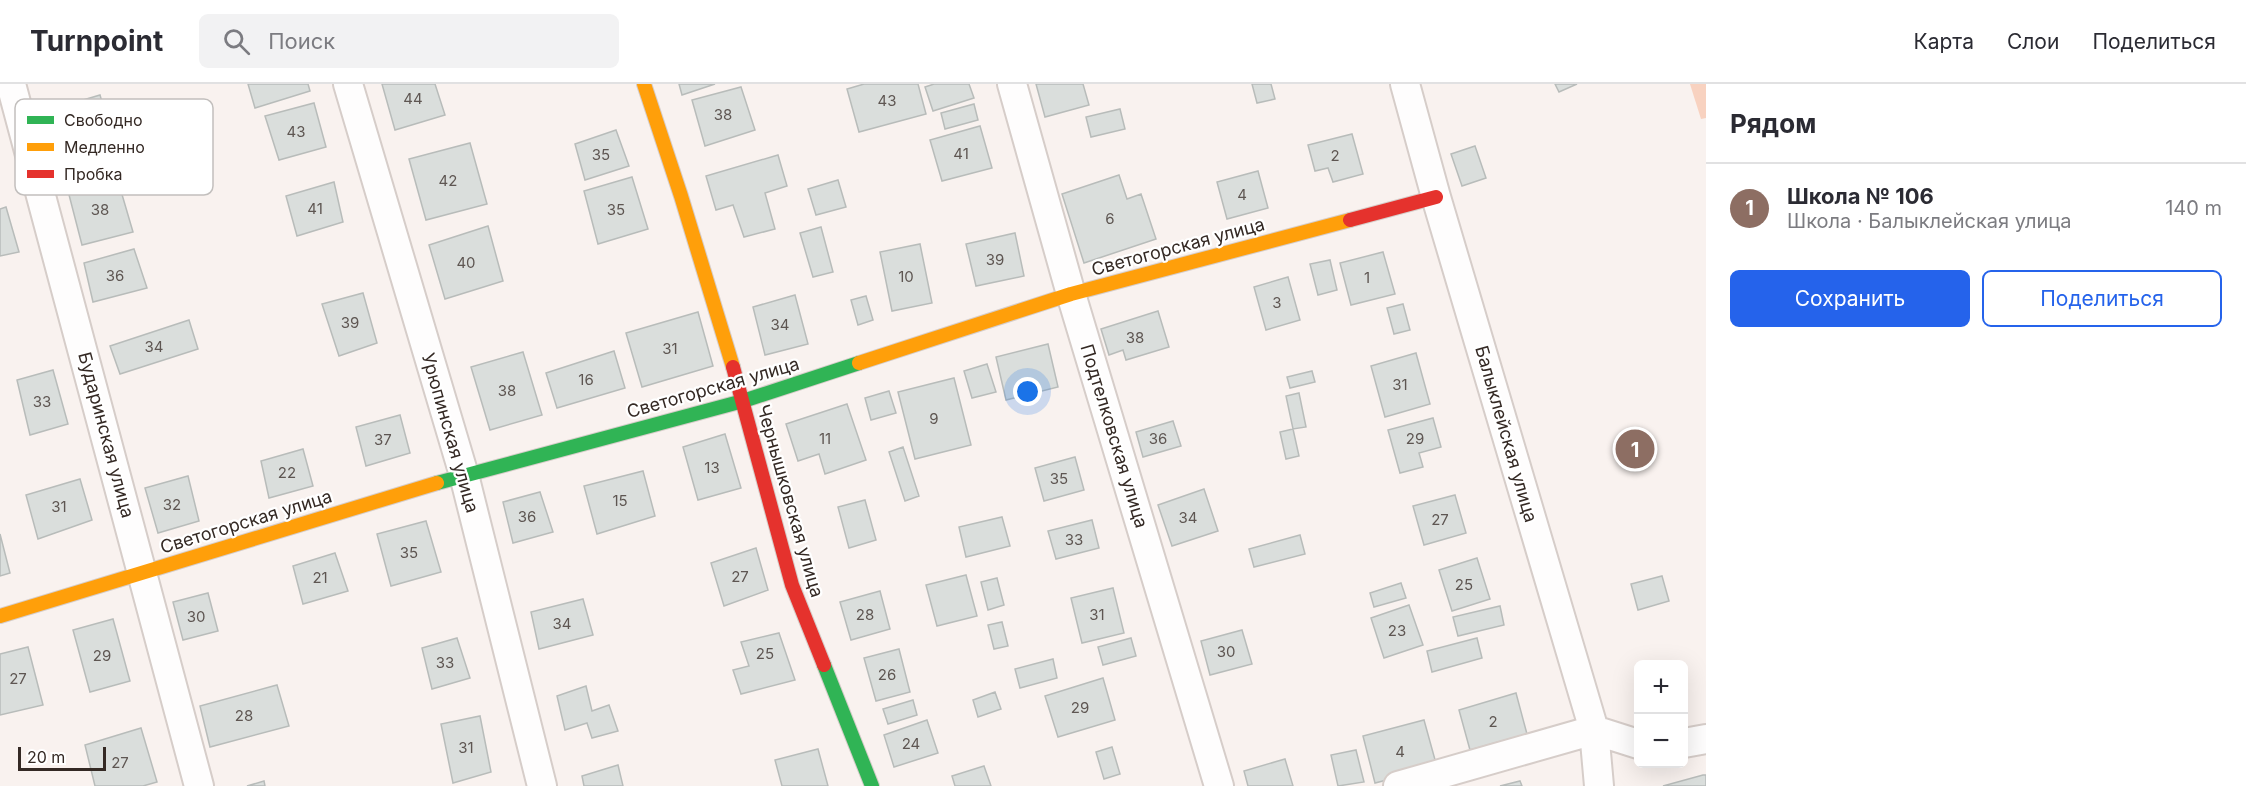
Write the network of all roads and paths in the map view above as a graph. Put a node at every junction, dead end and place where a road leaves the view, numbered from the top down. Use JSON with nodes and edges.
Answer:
{"nodes":[{"id":1,"x":11,"y":84,"type":"edge"},
{"id":2,"x":348,"y":84,"type":"edge"},
{"id":3,"x":644,"y":84,"type":"edge"},
{"id":4,"x":1012,"y":84,"type":"edge"},
{"id":5,"x":1406,"y":84,"type":"edge"},
{"id":6,"x":15,"y":99,"type":"edge"},
{"id":7,"x":41,"y":195,"type":"edge"},
{"id":8,"x":1436,"y":197,"type":"junction"},
{"id":9,"x":1071,"y":294,"type":"junction"},
{"id":10,"x":743,"y":401,"type":"junction"},
{"id":11,"x":464,"y":475,"type":"junction"},
{"id":12,"x":143,"y":572,"type":"junction"},
{"id":13,"x":0,"y":616,"type":"edge"},
{"id":14,"x":1594,"y":730,"type":"junction"},
{"id":15,"x":1706,"y":739,"type":"edge"},
{"id":16,"x":1688,"y":742,"type":"edge"},
{"id":17,"x":1634,"y":743,"type":"edge"},
{"id":18,"x":199,"y":786,"type":"edge"},
{"id":19,"x":542,"y":786,"type":"edge"},
{"id":20,"x":872,"y":786,"type":"edge"},
{"id":21,"x":1219,"y":786,"type":"edge"},
{"id":22,"x":1398,"y":786,"type":"edge"},
{"id":23,"x":1599,"y":786,"type":"edge"}],
"edges":[{"from":1,"to":6,"type":"street","name":"Бударинская улица"},
{"from":2,"to":11,"type":"street","name":"Урюпинская улица"},
{"from":3,"to":10,"type":"street","name":"Чернышковская улица"},
{"from":4,"to":9,"type":"street","name":"Подтелковская улица"},
{"from":5,"to":8,"type":"street","name":"Балыклейская улица"},
{"from":7,"to":12,"type":"street","name":"Бударинская улица"},
{"from":8,"to":9,"type":"street","name":"Светогорская улица"},
{"from":8,"to":14,"type":"street","name":"Балыклейская улица"},
{"from":9,"to":10,"type":"street","name":"Светогорская улица"},
{"from":9,"to":21,"type":"street","name":"Подтелковская улица"},
{"from":10,"to":11,"type":"street","name":"Светогорская улица"},
{"from":10,"to":20,"type":"street","name":"Чернышковская улица"},
{"from":11,"to":12,"type":"street","name":"Светогорская улица"},
{"from":11,"to":19,"type":"street","name":"Урюпинская улица"},
{"from":12,"to":13,"type":"street","name":"Светогорская улица"},
{"from":12,"to":18,"type":"street","name":"Бударинская улица"},
{"from":14,"to":17,"type":"street"},
{"from":14,"to":22,"type":"street"},
{"from":14,"to":23,"type":"street","name":"Балыклейская улица"},
{"from":15,"to":16,"type":"street"}]}
